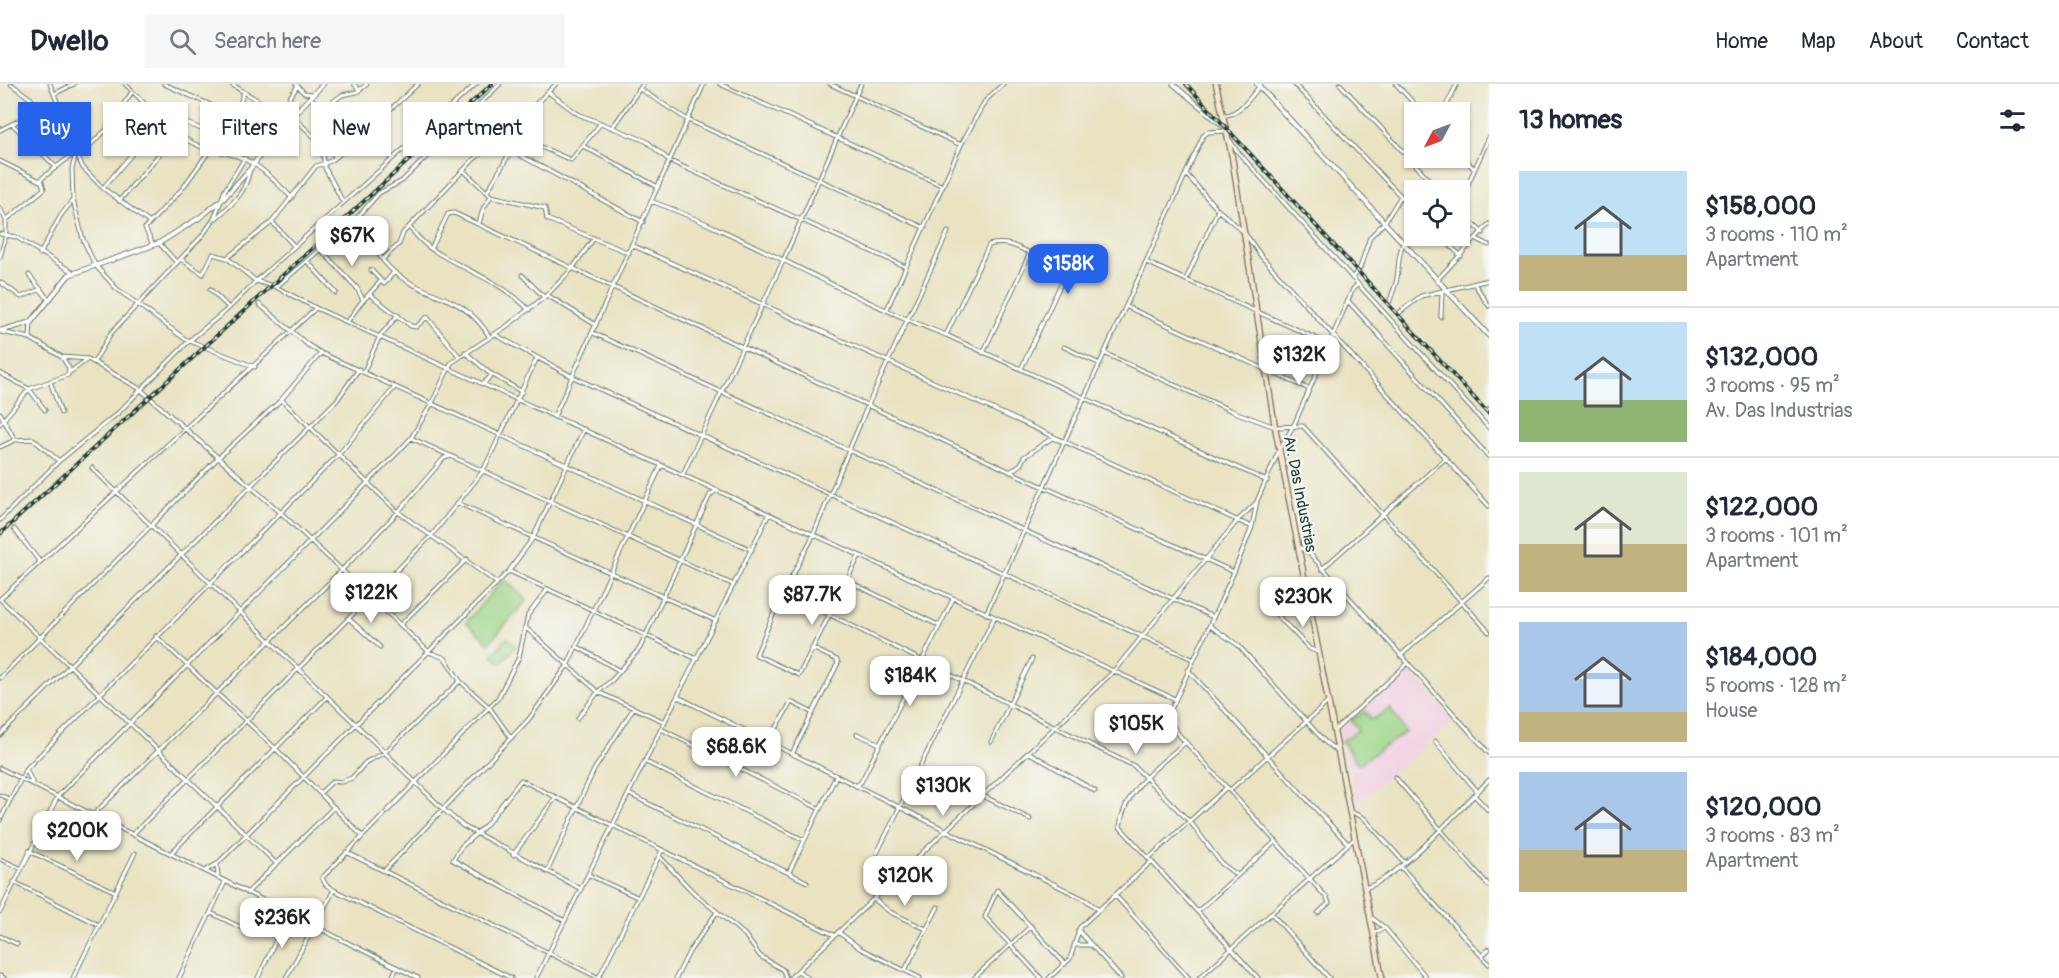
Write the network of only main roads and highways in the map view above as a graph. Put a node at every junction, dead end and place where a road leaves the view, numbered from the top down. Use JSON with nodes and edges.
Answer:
{"nodes":[{"id":1,"x":1216,"y":84,"type":"edge"},
{"id":2,"x":1380,"y":977,"type":"edge"}],
"edges":[{"from":1,"to":2,"type":"main road","name":"Av. Das Industrias"}]}
